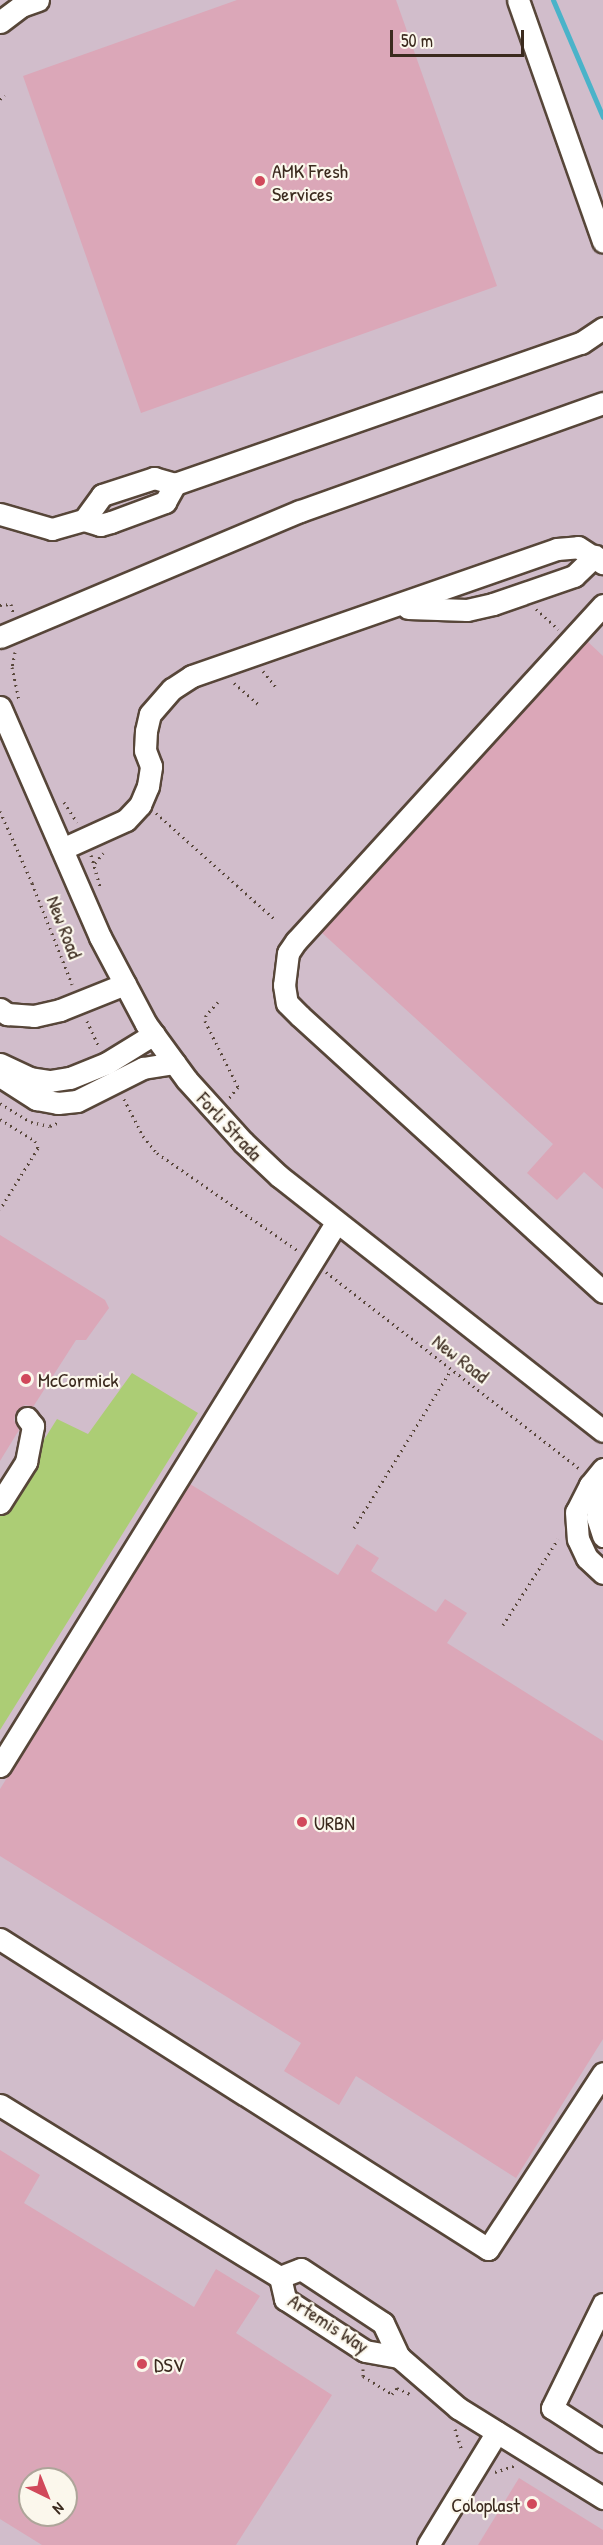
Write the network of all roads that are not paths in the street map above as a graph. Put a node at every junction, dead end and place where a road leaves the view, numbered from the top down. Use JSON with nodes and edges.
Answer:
{"nodes":[{"id":1,"x":38,"y":0,"type":"edge"},
{"id":2,"x":518,"y":0,"type":"edge"},
{"id":3,"x":0,"y":22,"type":"edge"},
{"id":4,"x":603,"y":241,"type":"edge"},
{"id":5,"x":603,"y":328,"type":"edge"},
{"id":6,"x":603,"y":403,"type":"edge"},
{"id":7,"x":0,"y":513,"type":"edge"},
{"id":8,"x":599,"y":559,"type":"edge"},
{"id":9,"x":399,"y":604,"type":"junction"},
{"id":10,"x":603,"y":605,"type":"edge"},
{"id":11,"x":0,"y":637,"type":"edge"},
{"id":12,"x":10,"y":706,"type":"edge"},
{"id":13,"x":62,"y":849,"type":"junction"},
{"id":14,"x":125,"y":984,"type":"junction"},
{"id":15,"x":0,"y":1010,"type":"edge"},
{"id":16,"x":154,"y":1034,"type":"junction"},
{"id":17,"x":175,"y":1063,"type":"junction"},
{"id":18,"x":0,"y":1064,"type":"edge"},
{"id":19,"x":0,"y":1076,"type":"edge"},
{"id":20,"x":336,"y":1223,"type":"junction"},
{"id":21,"x":603,"y":1292,"type":"edge"},
{"id":22,"x":27,"y":1418,"type":"dead end"},
{"id":23,"x":603,"y":1431,"type":"edge"},
{"id":24,"x":592,"y":1475,"type":"edge"},
{"id":25,"x":0,"y":1503,"type":"edge"},
{"id":26,"x":603,"y":1536,"type":"edge"},
{"id":27,"x":603,"y":1573,"type":"edge"},
{"id":28,"x":0,"y":1766,"type":"edge"},
{"id":29,"x":0,"y":1939,"type":"edge"},
{"id":30,"x":603,"y":2073,"type":"edge"},
{"id":31,"x":0,"y":2105,"type":"edge"},
{"id":32,"x":280,"y":2277,"type":"junction"},
{"id":33,"x":603,"y":2304,"type":"edge"},
{"id":34,"x":399,"y":2356,"type":"junction"},
{"id":35,"x":497,"y":2432,"type":"junction"},
{"id":36,"x":603,"y":2441,"type":"edge"},
{"id":37,"x":603,"y":2498,"type":"edge"},
{"id":38,"x":428,"y":2545,"type":"edge"}],
"edges":[{"from":1,"to":3,"type":"street"},
{"from":2,"to":4,"type":"street"},
{"from":5,"to":7,"type":"street"},
{"from":6,"to":11,"type":"street"},
{"from":8,"to":9,"type":"street"},
{"from":8,"to":9,"type":"street"},
{"from":9,"to":13,"type":"street"},
{"from":10,"to":21,"type":"street"},
{"from":12,"to":13,"type":"street","name":"Forli Strada"},
{"from":13,"to":14,"type":"street","name":"Forli Strada"},
{"from":14,"to":15,"type":"street"},
{"from":14,"to":16,"type":"street","name":"Forli Strada"},
{"from":16,"to":17,"type":"street","name":"Forli Strada"},
{"from":16,"to":18,"type":"street"},
{"from":17,"to":19,"type":"street"},
{"from":17,"to":20,"type":"street","name":"Forli Strada"},
{"from":20,"to":23,"type":"street","name":"Forli Strada"},
{"from":20,"to":28,"type":"street"},
{"from":22,"to":25,"type":"street"},
{"from":24,"to":26,"type":"street"},
{"from":24,"to":27,"type":"street"},
{"from":29,"to":30,"type":"street"},
{"from":31,"to":32,"type":"street","name":"Artemis Way"},
{"from":32,"to":34,"type":"street","name":"Artemis Way"},
{"from":32,"to":34,"type":"street"},
{"from":33,"to":36,"type":"street"},
{"from":34,"to":35,"type":"street"},
{"from":35,"to":37,"type":"street"},
{"from":35,"to":38,"type":"street"}]}
